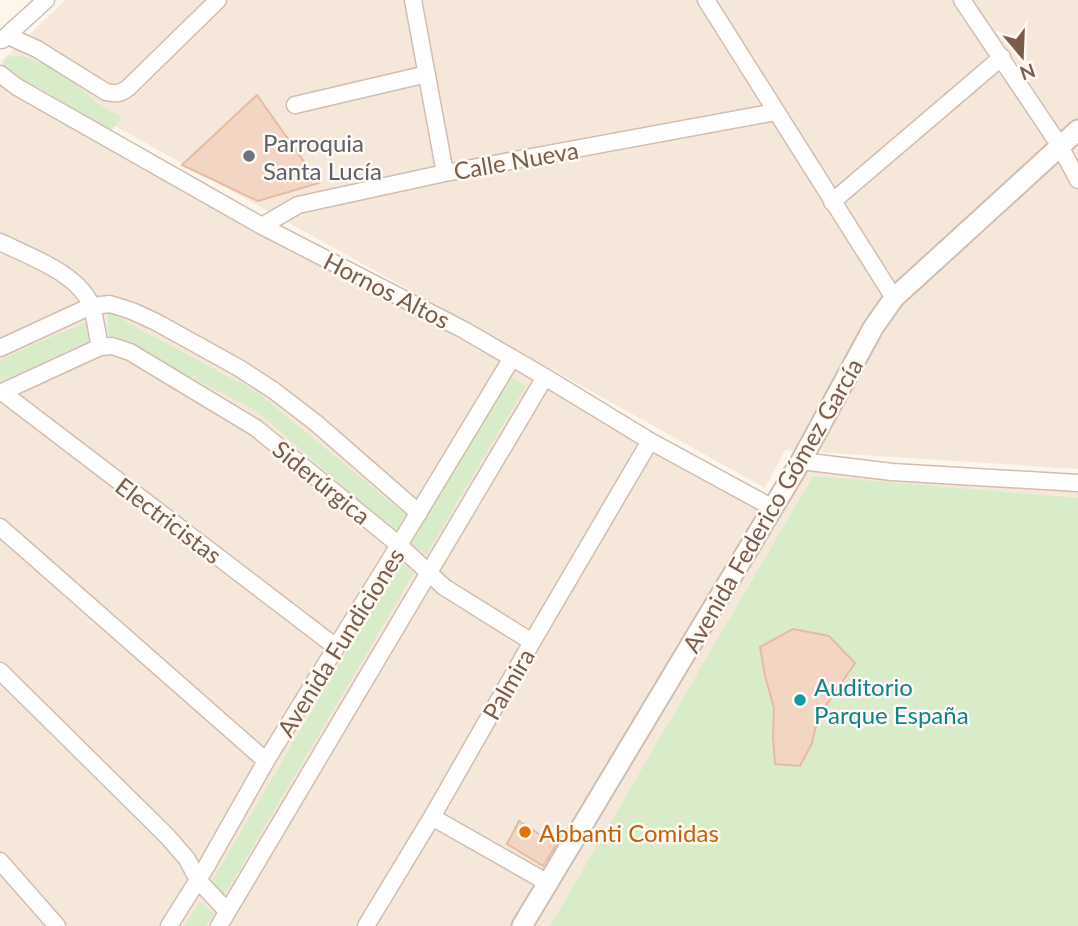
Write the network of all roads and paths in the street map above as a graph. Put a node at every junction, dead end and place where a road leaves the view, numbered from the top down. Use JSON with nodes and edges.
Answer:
{"nodes":[{"id":1,"x":46,"y":0,"type":"edge"},
{"id":2,"x":218,"y":0,"type":"edge"},
{"id":3,"x":413,"y":0,"type":"edge"},
{"id":4,"x":706,"y":0,"type":"edge"},
{"id":5,"x":962,"y":0,"type":"edge"},
{"id":6,"x":4,"y":39,"type":"edge"},
{"id":7,"x":1002,"y":57,"type":"junction"},
{"id":8,"x":427,"y":74,"type":"junction"},
{"id":9,"x":0,"y":75,"type":"edge"},
{"id":10,"x":295,"y":105,"type":"dead end"},
{"id":11,"x":776,"y":112,"type":"junction"},
{"id":12,"x":1078,"y":130,"type":"edge"},
{"id":13,"x":1060,"y":146,"type":"junction"},
{"id":14,"x":445,"y":173,"type":"junction"},
{"id":15,"x":1078,"y":180,"type":"edge"},
{"id":16,"x":832,"y":202,"type":"junction"},
{"id":17,"x":262,"y":226,"type":"junction"},
{"id":18,"x":0,"y":242,"type":"edge"},
{"id":19,"x":894,"y":298,"type":"junction"},
{"id":20,"x":91,"y":306,"type":"junction"},
{"id":21,"x":100,"y":346,"type":"junction"},
{"id":22,"x":0,"y":348,"type":"edge"},
{"id":23,"x":512,"y":358,"type":"junction"},
{"id":24,"x":545,"y":377,"type":"junction"},
{"id":25,"x":1,"y":393,"type":"edge"},
{"id":26,"x":650,"y":441,"type":"junction"},
{"id":27,"x":801,"y":461,"type":"junction"},
{"id":28,"x":1078,"y":484,"type":"edge"},
{"id":29,"x":773,"y":508,"type":"junction"},
{"id":30,"x":419,"y":513,"type":"junction"},
{"id":31,"x":0,"y":527,"type":"edge"},
{"id":32,"x":399,"y":545,"type":"junction"},
{"id":33,"x":428,"y":573,"type":"junction"},
{"id":34,"x":532,"y":642,"type":"junction"},
{"id":35,"x":336,"y":647,"type":"junction"},
{"id":36,"x":0,"y":671,"type":"edge"},
{"id":37,"x":267,"y":761,"type":"junction"},
{"id":38,"x":432,"y":817,"type":"junction"},
{"id":39,"x":0,"y":862,"type":"edge"},
{"id":40,"x":198,"y":880,"type":"junction"},
{"id":41,"x":548,"y":883,"type":"junction"},
{"id":42,"x":227,"y":911,"type":"junction"},
{"id":43,"x":57,"y":926,"type":"edge"},
{"id":44,"x":169,"y":926,"type":"edge"},
{"id":45,"x":219,"y":926,"type":"edge"},
{"id":46,"x":366,"y":926,"type":"edge"},
{"id":47,"x":522,"y":926,"type":"edge"}],
"edges":[{"from":1,"to":6,"type":"street"},
{"from":2,"to":6,"type":"street"},
{"from":3,"to":8,"type":"street"},
{"from":4,"to":11,"type":"street"},
{"from":5,"to":7,"type":"street"},
{"from":7,"to":13,"type":"street"},
{"from":7,"to":16,"type":"street"},
{"from":8,"to":10,"type":"street"},
{"from":8,"to":14,"type":"street"},
{"from":9,"to":17,"type":"street","name":"Hornos Altos"},
{"from":11,"to":14,"type":"street","name":"Calle Nueva"},
{"from":11,"to":16,"type":"street"},
{"from":12,"to":13,"type":"street","name":"Avenida Federico Gómez García"},
{"from":13,"to":15,"type":"street"},
{"from":13,"to":19,"type":"street","name":"Avenida Federico Gómez García"},
{"from":14,"to":17,"type":"street","name":"Calle Nueva"},
{"from":16,"to":19,"type":"street"},
{"from":17,"to":23,"type":"street","name":"Hornos Altos"},
{"from":18,"to":20,"type":"street"},
{"from":19,"to":27,"type":"street","name":"Avenida Federico Gómez García"},
{"from":20,"to":21,"type":"street"},
{"from":20,"to":22,"type":"street","name":"Siderúrgica"},
{"from":20,"to":30,"type":"street","name":"Siderúrgica"},
{"from":21,"to":25,"type":"street"},
{"from":21,"to":32,"type":"street","name":"Siderúrgica"},
{"from":23,"to":24,"type":"street","name":"Hornos Altos"},
{"from":23,"to":30,"type":"street","name":"Avenida Fundiciones"},
{"from":24,"to":26,"type":"street","name":"Hornos Altos"},
{"from":24,"to":33,"type":"street","name":"Avenida Fundiciones"},
{"from":25,"to":35,"type":"street","name":"Electricistas"},
{"from":26,"to":29,"type":"street","name":"Hornos Altos"},
{"from":26,"to":34,"type":"street","name":"Palmira"},
{"from":27,"to":28,"type":"street"},
{"from":27,"to":29,"type":"street","name":"Avenida Federico Gómez García"},
{"from":29,"to":41,"type":"street","name":"Avenida Federico Gómez García"},
{"from":30,"to":32,"type":"street","name":"Avenida Fundiciones"},
{"from":31,"to":37,"type":"street"},
{"from":32,"to":33,"type":"street","name":"Siderúrgica"},
{"from":32,"to":35,"type":"street","name":"Avenida Fundiciones"},
{"from":33,"to":34,"type":"street","name":"Siderúrgica"},
{"from":33,"to":42,"type":"street","name":"Avenida Fundiciones"},
{"from":34,"to":38,"type":"street","name":"Palmira"},
{"from":35,"to":37,"type":"street","name":"Avenida Fundiciones"},
{"from":36,"to":40,"type":"street"},
{"from":37,"to":40,"type":"street","name":"Avenida Fundiciones"},
{"from":38,"to":41,"type":"street"},
{"from":38,"to":46,"type":"street","name":"Palmira"},
{"from":39,"to":43,"type":"street"},
{"from":40,"to":42,"type":"street"},
{"from":40,"to":44,"type":"street","name":"Avenida Fundiciones"},
{"from":41,"to":47,"type":"street","name":"Avenida Federico Gómez García"},
{"from":42,"to":45,"type":"street","name":"Avenida Fundiciones"}]}
